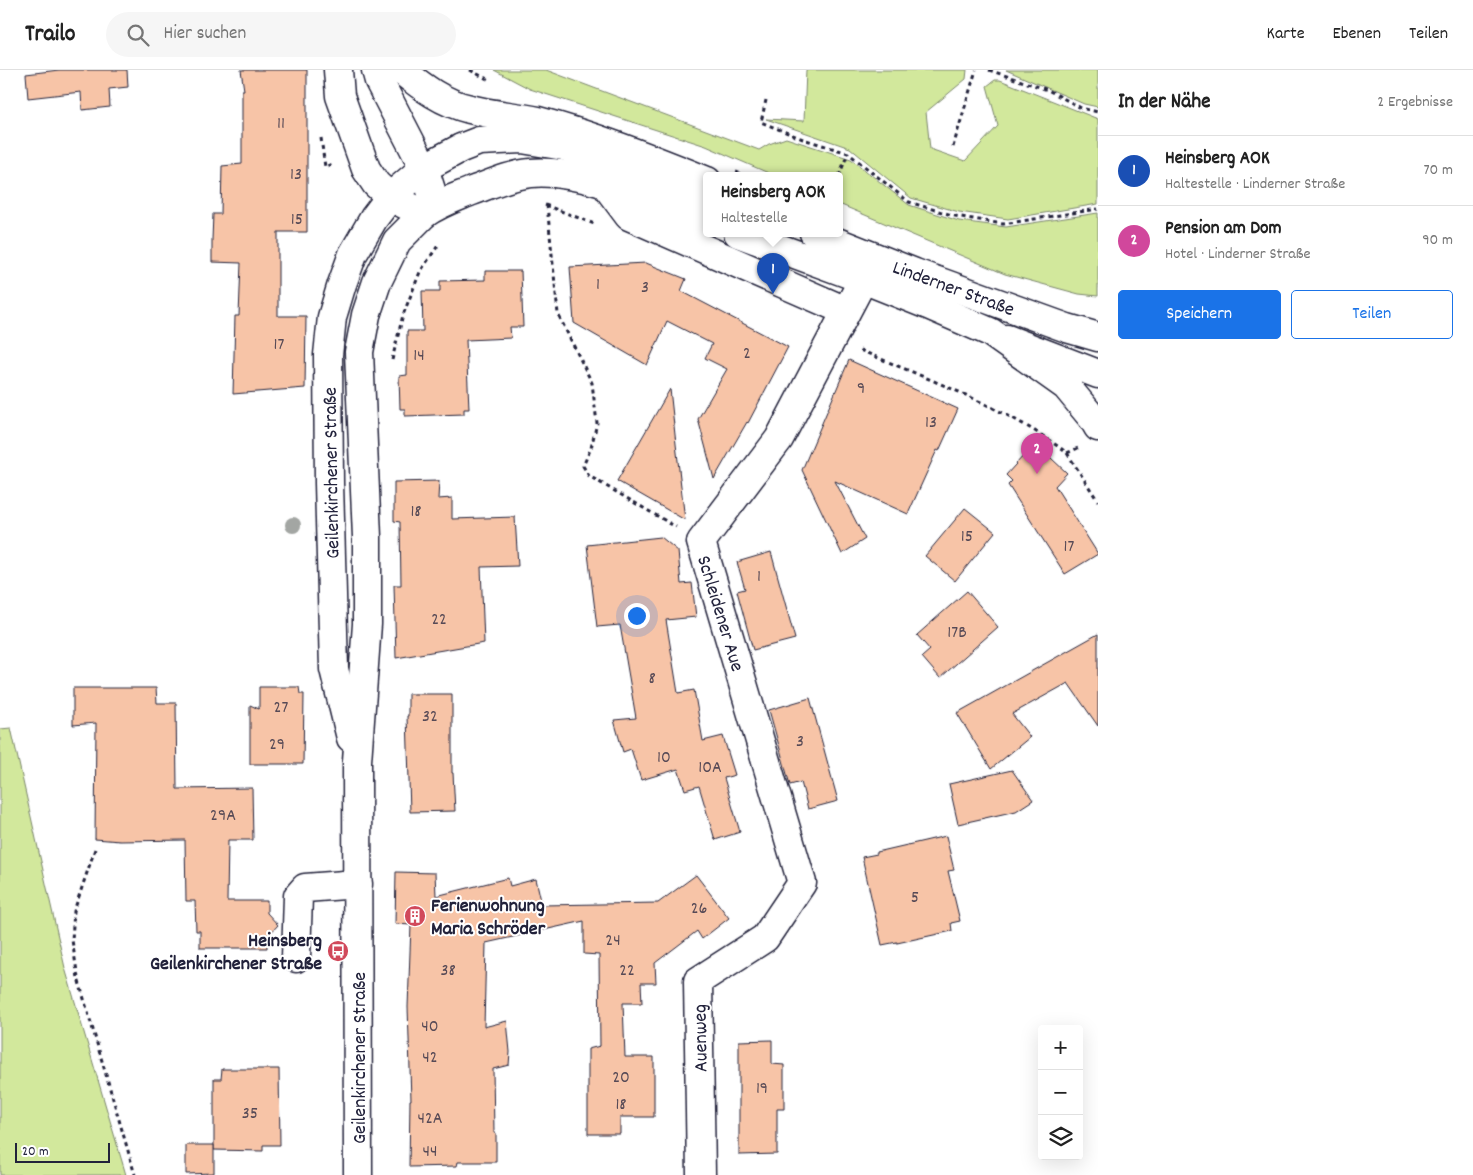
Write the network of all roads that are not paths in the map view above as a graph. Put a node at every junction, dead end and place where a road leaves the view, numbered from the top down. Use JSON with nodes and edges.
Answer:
{"nodes":[{"id":1,"x":338,"y":70,"type":"edge"},
{"id":2,"x":376,"y":70,"type":"edge"},
{"id":3,"x":401,"y":70,"type":"edge"},
{"id":4,"x":424,"y":168,"type":"junction"},
{"id":5,"x":703,"y":179,"type":"edge"},
{"id":6,"x":605,"y":184,"type":"junction"},
{"id":7,"x":390,"y":197,"type":"junction"},
{"id":8,"x":703,"y":197,"type":"edge"},
{"id":9,"x":430,"y":210,"type":"junction"},
{"id":10,"x":703,"y":220,"type":"edge"},
{"id":11,"x":753,"y":237,"type":"edge"},
{"id":12,"x":821,"y":237,"type":"edge"},
{"id":13,"x":869,"y":268,"type":"junction"},
{"id":14,"x":846,"y":312,"type":"junction"},
{"id":15,"x":990,"y":332,"type":"junction"},
{"id":16,"x":1098,"y":337,"type":"edge"},
{"id":17,"x":1098,"y":374,"type":"edge"},
{"id":18,"x":1098,"y":427,"type":"edge"},
{"id":19,"x":357,"y":761,"type":"junction"},
{"id":20,"x":358,"y":884,"type":"junction"},
{"id":21,"x":765,"y":938,"type":"joint"},
{"id":22,"x":296,"y":958,"type":"dead end"},
{"id":23,"x":358,"y":1175,"type":"edge"},
{"id":24,"x":702,"y":1175,"type":"edge"}],
"edges":[{"from":1,"to":7,"type":"street"},
{"from":2,"to":4,"type":"street"},
{"from":3,"to":5,"type":"street"},
{"from":4,"to":7,"type":"street","name":"Geilenkirchener Straße"},
{"from":4,"to":8,"type":"street"},
{"from":4,"to":9,"type":"street"},
{"from":6,"to":9,"type":"street"},
{"from":6,"to":10,"type":"street"},
{"from":6,"to":14,"type":"street"},
{"from":7,"to":9,"type":"street"},
{"from":7,"to":19,"type":"street","name":"Geilenkirchener Straße"},
{"from":9,"to":19,"type":"street","name":"Geilenkirchener Straße"},
{"from":11,"to":13,"type":"street","name":"Linderner Straße"},
{"from":12,"to":13,"type":"street","name":"Linderner Straße"},
{"from":13,"to":14,"type":"street","name":"Schleidener Aue"},
{"from":13,"to":15,"type":"street","name":"Linderner Straße"},
{"from":13,"to":16,"type":"street","name":"Linderner Straße"},
{"from":14,"to":21,"type":"street","name":"Schleidener Aue"},
{"from":15,"to":17,"type":"street","name":"Linderner Straße"},
{"from":15,"to":18,"type":"street","name":"Linderner Straße"},
{"from":19,"to":20,"type":"street","name":"Geilenkirchener Straße"},
{"from":20,"to":22,"type":"street"},
{"from":20,"to":23,"type":"street","name":"Geilenkirchener Straße"},
{"from":21,"to":24,"type":"street","name":"Auenweg"}]}
